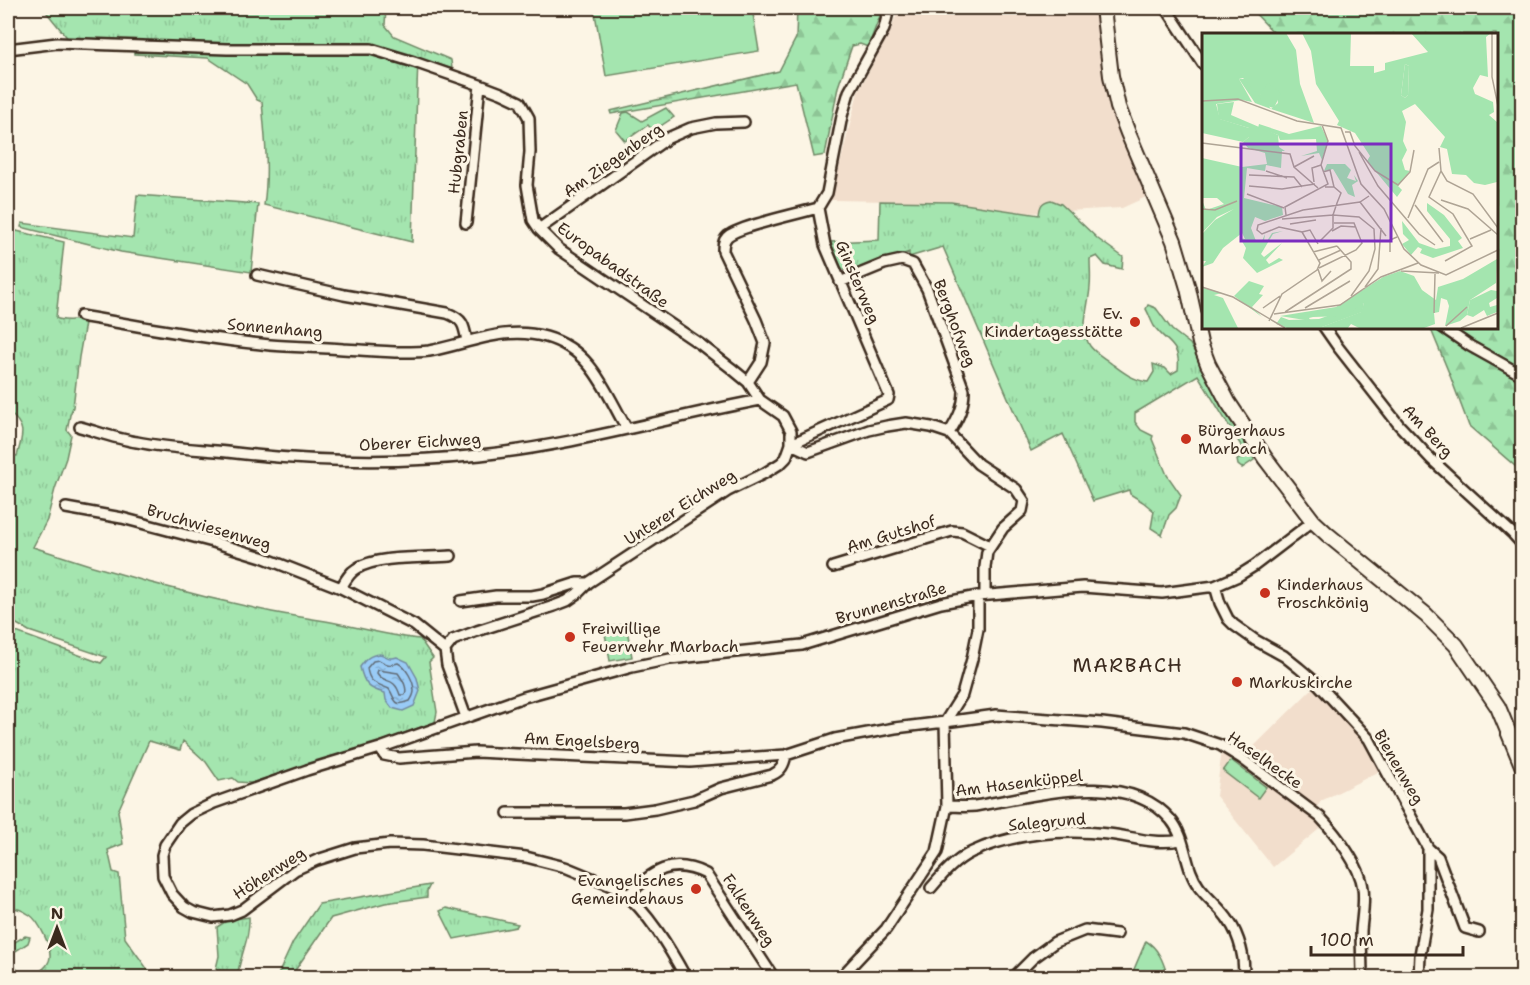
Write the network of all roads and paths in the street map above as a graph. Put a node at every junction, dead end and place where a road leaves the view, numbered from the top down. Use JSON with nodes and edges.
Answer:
{"nodes":[{"id":1,"x":889,"y":8,"type":"edge"},
{"id":2,"x":1103,"y":8,"type":"edge"},
{"id":3,"x":1166,"y":8,"type":"edge"},
{"id":4,"x":8,"y":49,"type":"edge"},
{"id":5,"x":1202,"y":62,"type":"edge"},
{"id":6,"x":480,"y":85,"type":"junction"},
{"id":7,"x":744,"y":122,"type":"dead end"},
{"id":8,"x":818,"y":208,"type":"junction"},
{"id":9,"x":466,"y":223,"type":"dead end"},
{"id":10,"x":539,"y":230,"type":"junction"},
{"id":11,"x":256,"y":275,"type":"dead end"},
{"id":12,"x":840,"y":282,"type":"junction"},
{"id":13,"x":81,"y":316,"type":"dead end"},
{"id":14,"x":1325,"y":328,"type":"edge"},
{"id":15,"x":1444,"y":328,"type":"edge"},
{"id":16,"x":467,"y":341,"type":"junction"},
{"id":17,"x":1522,"y":375,"type":"edge"},
{"id":18,"x":748,"y":382,"type":"junction"},
{"id":19,"x":760,"y":400,"type":"junction"},
{"id":20,"x":80,"y":427,"type":"dead end"},
{"id":21,"x":627,"y":429,"type":"junction"},
{"id":22,"x":949,"y":433,"type":"junction"},
{"id":23,"x":791,"y":444,"type":"junction"},
{"id":24,"x":66,"y":508,"type":"dead end"},
{"id":25,"x":1313,"y":521,"type":"junction"},
{"id":26,"x":1522,"y":544,"type":"edge"},
{"id":27,"x":990,"y":546,"type":"junction"},
{"id":28,"x":451,"y":556,"type":"dead end"},
{"id":29,"x":833,"y":567,"type":"dead end"},
{"id":30,"x":588,"y":583,"type":"junction"},
{"id":31,"x":1215,"y":586,"type":"junction"},
{"id":32,"x":341,"y":588,"type":"junction"},
{"id":33,"x":982,"y":595,"type":"junction"},
{"id":34,"x":461,"y":601,"type":"dead end"},
{"id":35,"x":445,"y":650,"type":"junction"},
{"id":36,"x":466,"y":717,"type":"junction"},
{"id":37,"x":945,"y":722,"type":"junction"},
{"id":38,"x":380,"y":748,"type":"junction"},
{"id":39,"x":786,"y":755,"type":"junction"},
{"id":40,"x":1522,"y":765,"type":"edge"},
{"id":41,"x":947,"y":806,"type":"junction"},
{"id":42,"x":508,"y":813,"type":"dead end"},
{"id":43,"x":1181,"y":840,"type":"junction"},
{"id":44,"x":1428,"y":848,"type":"junction"},
{"id":45,"x":931,"y":888,"type":"dead end"},
{"id":46,"x":628,"y":895,"type":"junction"},
{"id":47,"x":1479,"y":932,"type":"dead end"},
{"id":48,"x":1117,"y":934,"type":"dead end"},
{"id":49,"x":686,"y":978,"type":"edge"},
{"id":50,"x":774,"y":978,"type":"edge"},
{"id":51,"x":840,"y":978,"type":"edge"},
{"id":52,"x":1013,"y":978,"type":"edge"},
{"id":53,"x":1243,"y":978,"type":"edge"},
{"id":54,"x":1362,"y":978,"type":"edge"},
{"id":55,"x":1419,"y":978,"type":"edge"}],
"edges":[{"from":1,"to":8,"type":"street"},
{"from":2,"to":25,"type":"main road"},
{"from":3,"to":5,"type":"street"},
{"from":4,"to":6,"type":"street","name":"Europabadstraße"},
{"from":6,"to":9,"type":"street","name":"Hubgraben"},
{"from":6,"to":10,"type":"street","name":"Europabadstraße"},
{"from":7,"to":10,"type":"street","name":"Am Ziegenberg"},
{"from":8,"to":12,"type":"street","name":"Ginsterweg"},
{"from":8,"to":18,"type":"street"},
{"from":10,"to":18,"type":"street","name":"Europabadstraße"},
{"from":11,"to":16,"type":"street"},
{"from":12,"to":22,"type":"street","name":"Berghofweg"},
{"from":12,"to":23,"type":"street","name":"Ginsterweg"},
{"from":13,"to":16,"type":"street","name":"Sonnenhang"},
{"from":14,"to":26,"type":"street","name":"Am Berg"},
{"from":15,"to":17,"type":"street"},
{"from":16,"to":21,"type":"street","name":"Sonnenhang"},
{"from":18,"to":19,"type":"street","name":"Europabadstraße"},
{"from":19,"to":21,"type":"street","name":"Oberer Eichweg"},
{"from":19,"to":23,"type":"street"},
{"from":20,"to":21,"type":"street","name":"Oberer Eichweg"},
{"from":22,"to":23,"type":"street"},
{"from":22,"to":27,"type":"street"},
{"from":23,"to":30,"type":"street","name":"Unterer Eichweg"},
{"from":24,"to":32,"type":"street","name":"Bruchwiesenweg"},
{"from":25,"to":31,"type":"street","name":"Brunnenstraße"},
{"from":25,"to":40,"type":"main road"},
{"from":27,"to":29,"type":"street","name":"Am Gutshof"},
{"from":27,"to":33,"type":"street"},
{"from":28,"to":32,"type":"street"},
{"from":30,"to":34,"type":"street","name":"Unterer Eichweg"},
{"from":30,"to":35,"type":"street","name":"Unterer Eichweg"},
{"from":31,"to":33,"type":"street","name":"Brunnenstraße"},
{"from":31,"to":44,"type":"street","name":"Bienenweg"},
{"from":32,"to":35,"type":"street","name":"Bruchwiesenweg"},
{"from":33,"to":36,"type":"street","name":"Brunnenstraße"},
{"from":33,"to":37,"type":"street"},
{"from":35,"to":36,"type":"street"},
{"from":36,"to":38,"type":"street","name":"Höhenweg"},
{"from":37,"to":39,"type":"street","name":"Am Engelsberg"},
{"from":37,"to":41,"type":"street","name":"Am Hasenküppel"},
{"from":37,"to":54,"type":"street","name":"Haselhecke"},
{"from":38,"to":39,"type":"street","name":"Am Engelsberg"},
{"from":38,"to":46,"type":"street","name":"Höhenweg"},
{"from":39,"to":42,"type":"street"},
{"from":41,"to":43,"type":"street","name":"Am Hasenküppel"},
{"from":41,"to":51,"type":"street"},
{"from":43,"to":45,"type":"street","name":"Salegrund"},
{"from":43,"to":53,"type":"street","name":"Am Hasenküppel"},
{"from":44,"to":47,"type":"street","name":"Bienenweg"},
{"from":44,"to":55,"type":"street"},
{"from":46,"to":49,"type":"street","name":"Höhenweg"},
{"from":46,"to":50,"type":"street","name":"Falkenweg"},
{"from":48,"to":52,"type":"street"}]}
